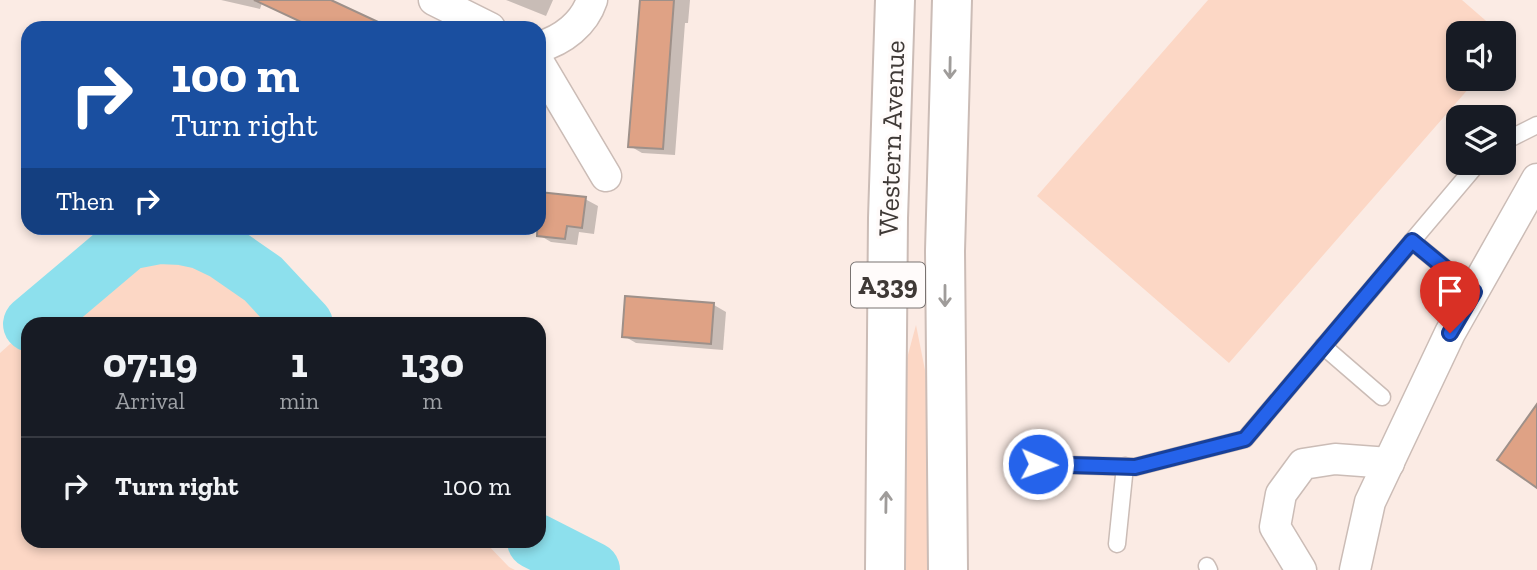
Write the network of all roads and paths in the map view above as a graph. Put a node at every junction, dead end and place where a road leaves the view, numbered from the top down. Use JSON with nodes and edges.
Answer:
{"nodes":[{"id":1,"x":434,"y":0,"type":"edge"},
{"id":2,"x":592,"y":0,"type":"edge"},
{"id":3,"x":895,"y":0,"type":"edge"},
{"id":4,"x":952,"y":0,"type":"edge"},
{"id":5,"x":476,"y":21,"type":"edge"},
{"id":6,"x":546,"y":44,"type":"edge"},
{"id":7,"x":546,"y":76,"type":"edge"},
{"id":8,"x":1537,"y":125,"type":"edge"},
{"id":9,"x":1516,"y":136,"type":"edge"},
{"id":10,"x":1468,"y":175,"type":"edge"},
{"id":11,"x":607,"y":176,"type":"dead end"},
{"id":12,"x":1537,"y":179,"type":"edge"},
{"id":13,"x":1412,"y":241,"type":"junction"},
{"id":14,"x":1474,"y":292,"type":"junction"},
{"id":15,"x":1323,"y":345,"type":"junction"},
{"id":16,"x":1382,"y":397,"type":"dead end"},
{"id":17,"x":1389,"y":463,"type":"junction"},
{"id":18,"x":1038,"y":464,"type":"dead end"},
{"id":19,"x":1125,"y":466,"type":"junction"},
{"id":20,"x":1117,"y":544,"type":"dead end"},
{"id":21,"x":885,"y":570,"type":"edge"},
{"id":22,"x":948,"y":570,"type":"edge"},
{"id":23,"x":1301,"y":570,"type":"edge"},
{"id":24,"x":1355,"y":570,"type":"edge"}],
"edges":[{"from":1,"to":5,"type":"street"},
{"from":2,"to":6,"type":"street"},
{"from":21,"to":3,"type":"highway","name":"Western Avenue","number":"A339","one_way":true},
{"from":4,"to":22,"type":"highway","name":"Western Avenue","number":"A339","one_way":true},
{"from":7,"to":11,"type":"street"},
{"from":8,"to":9,"type":"lane"},
{"from":10,"to":13,"type":"lane"},
{"from":12,"to":14,"type":"street"},
{"from":13,"to":14,"type":"lane"},
{"from":13,"to":15,"type":"lane"},
{"from":14,"to":17,"type":"street"},
{"from":15,"to":16,"type":"lane"},
{"from":15,"to":19,"type":"lane"},
{"from":17,"to":23,"type":"street"},
{"from":17,"to":24,"type":"street"},
{"from":18,"to":19,"type":"lane"},
{"from":19,"to":20,"type":"lane"}]}
